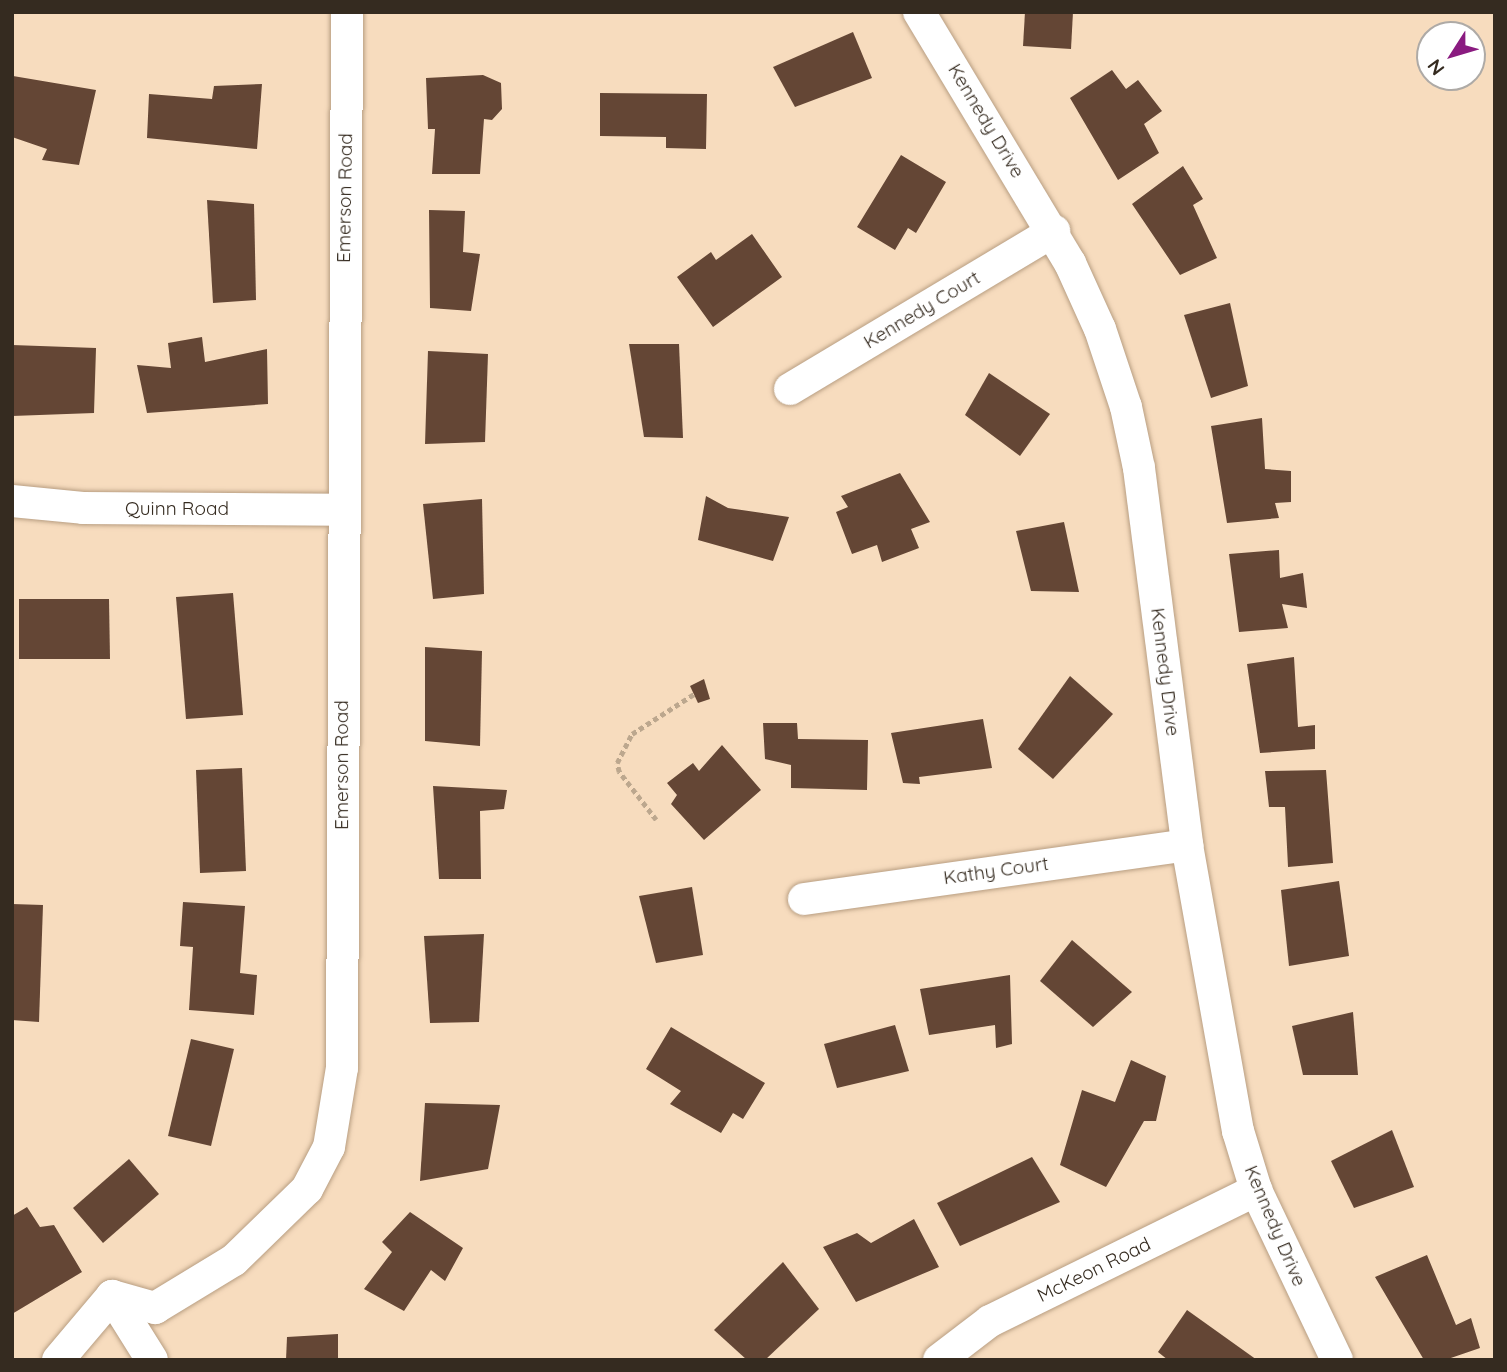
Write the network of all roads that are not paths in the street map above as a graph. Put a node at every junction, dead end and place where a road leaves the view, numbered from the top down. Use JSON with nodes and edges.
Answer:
{"nodes":[{"id":1,"x":347,"y":12,"type":"edge"},
{"id":2,"x":919,"y":12,"type":"edge"},
{"id":3,"x":1054,"y":232,"type":"junction"},
{"id":4,"x":790,"y":389,"type":"dead end"},
{"id":5,"x":12,"y":501,"type":"edge"},
{"id":6,"x":342,"y":510,"type":"junction"},
{"id":7,"x":1187,"y":845,"type":"junction"},
{"id":8,"x":804,"y":899,"type":"dead end"},
{"id":9,"x":1256,"y":1190,"type":"junction"},
{"id":10,"x":112,"y":1296,"type":"junction"},
{"id":11,"x":58,"y":1360,"type":"edge"},
{"id":12,"x":152,"y":1360,"type":"edge"},
{"id":13,"x":939,"y":1360,"type":"edge"},
{"id":14,"x":1337,"y":1360,"type":"edge"}],
"edges":[{"from":1,"to":6,"type":"street","name":"Emerson Road"},
{"from":2,"to":3,"type":"street","name":"Kennedy Drive"},
{"from":3,"to":4,"type":"street","name":"Kennedy Court"},
{"from":3,"to":7,"type":"street","name":"Kennedy Drive"},
{"from":5,"to":6,"type":"street","name":"Quinn Road"},
{"from":6,"to":10,"type":"street","name":"Emerson Road"},
{"from":7,"to":8,"type":"street","name":"Kathy Court"},
{"from":7,"to":9,"type":"street","name":"Kennedy Drive"},
{"from":9,"to":13,"type":"street","name":"McKeon Road"},
{"from":9,"to":14,"type":"street","name":"Kennedy Drive"},
{"from":10,"to":11,"type":"street"},
{"from":10,"to":12,"type":"street"}]}
